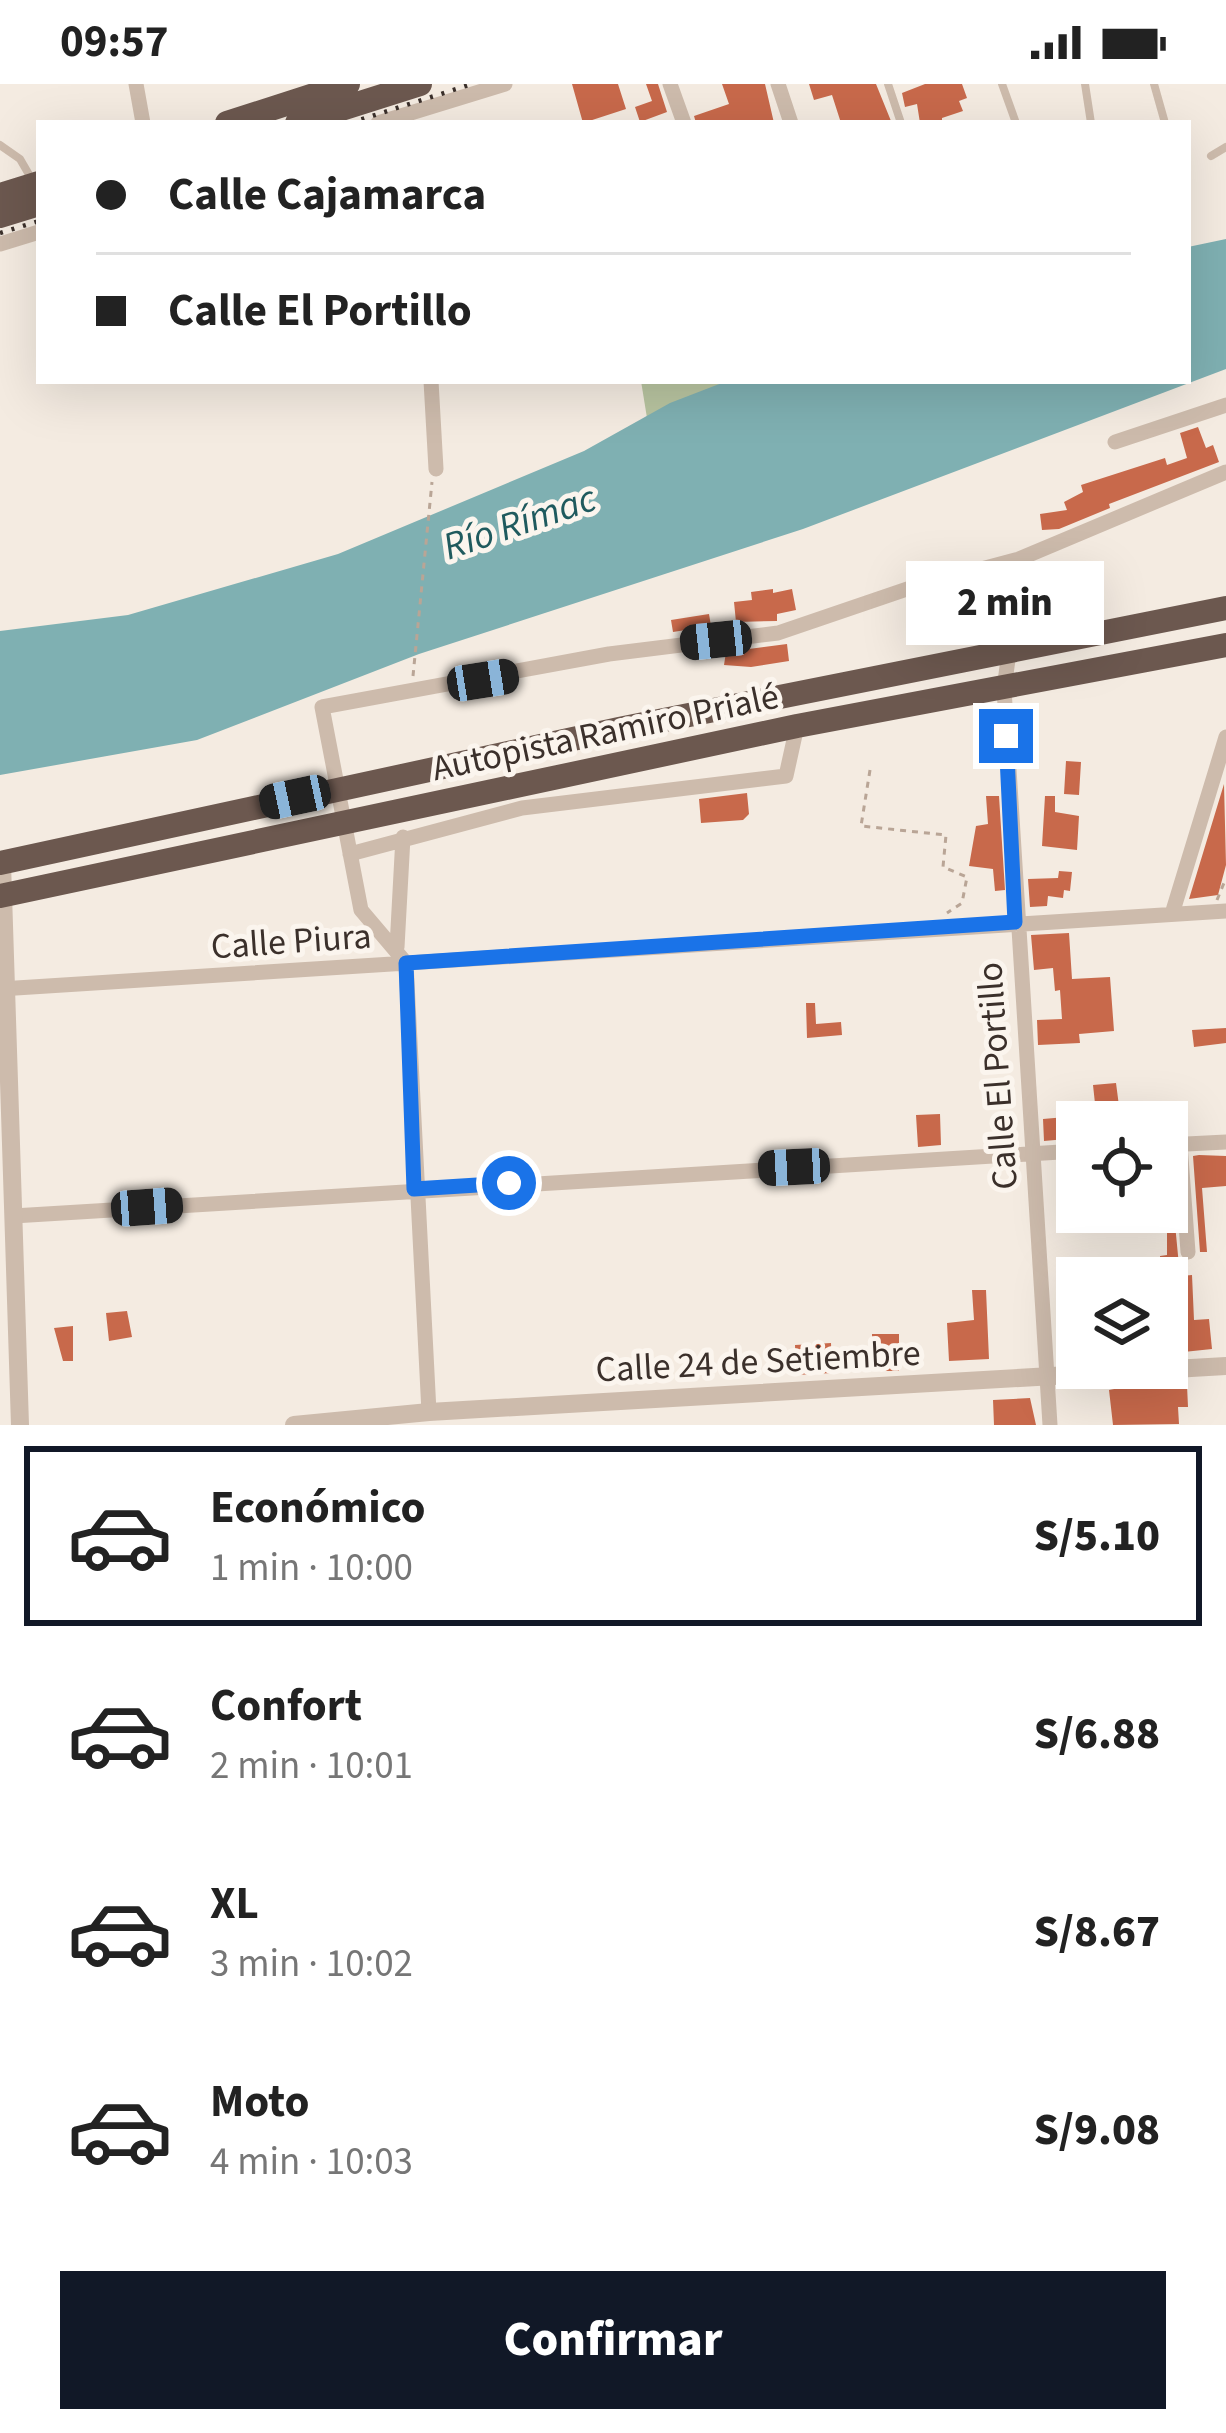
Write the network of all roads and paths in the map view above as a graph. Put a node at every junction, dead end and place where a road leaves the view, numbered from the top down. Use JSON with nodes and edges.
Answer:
{"nodes":[{"id":1,"x":136,"y":84,"type":"edge"},
{"id":2,"x":348,"y":84,"type":"edge"},
{"id":3,"x":421,"y":84,"type":"edge"},
{"id":4,"x":505,"y":84,"type":"edge"},
{"id":5,"x":670,"y":84,"type":"edge"},
{"id":6,"x":778,"y":84,"type":"edge"},
{"id":7,"x":888,"y":84,"type":"edge"},
{"id":8,"x":1002,"y":84,"type":"edge"},
{"id":9,"x":1085,"y":84,"type":"edge"},
{"id":10,"x":1154,"y":84,"type":"edge"},
{"id":11,"x":272,"y":118,"type":"edge"},
{"id":12,"x":142,"y":120,"type":"edge"},
{"id":13,"x":307,"y":120,"type":"edge"},
{"id":14,"x":388,"y":120,"type":"edge"},
{"id":15,"x":683,"y":120,"type":"edge"},
{"id":16,"x":790,"y":120,"type":"edge"},
{"id":17,"x":900,"y":120,"type":"edge"},
{"id":18,"x":1015,"y":120,"type":"edge"},
{"id":19,"x":1091,"y":120,"type":"edge"},
{"id":20,"x":1164,"y":120,"type":"edge"},
{"id":21,"x":0,"y":145,"type":"edge"},
{"id":22,"x":1226,"y":147,"type":"edge"},
{"id":23,"x":1211,"y":156,"type":"dead end"},
{"id":24,"x":36,"y":187,"type":"edge"},
{"id":25,"x":36,"y":190,"type":"edge"},
{"id":26,"x":36,"y":191,"type":"edge"},
{"id":27,"x":0,"y":196,"type":"edge"},
{"id":28,"x":0,"y":216,"type":"edge"},
{"id":29,"x":36,"y":233,"type":"edge"},
{"id":30,"x":0,"y":244,"type":"edge"},
{"id":31,"x":430,"y":384,"type":"edge"},
{"id":32,"x":1226,"y":405,"type":"edge"},
{"id":33,"x":1115,"y":442,"type":"dead end"},
{"id":34,"x":436,"y":469,"type":"joint"},
{"id":35,"x":1226,"y":472,"type":"edge"},
{"id":36,"x":1226,"y":608,"type":"edge"},
{"id":37,"x":1226,"y":645,"type":"edge"},
{"id":38,"x":1010,"y":652,"type":"junction"},
{"id":39,"x":413,"y":670,"type":"dead end"},
{"id":40,"x":1004,"y":689,"type":"junction"},
{"id":41,"x":797,"y":726,"type":"junction"},
{"id":42,"x":1226,"y":737,"type":"edge"},
{"id":43,"x":870,"y":770,"type":"dead end"},
{"id":44,"x":337,"y":788,"type":"junction"},
{"id":45,"x":344,"y":824,"type":"junction"},
{"id":46,"x":403,"y":837,"type":"junction"},
{"id":47,"x":350,"y":854,"type":"junction"},
{"id":48,"x":1,"y":863,"type":"edge"},
{"id":49,"x":1226,"y":878,"type":"edge"},
{"id":50,"x":2,"y":896,"type":"edge"},
{"id":51,"x":1219,"y":912,"type":"edge"},
{"id":52,"x":1172,"y":914,"type":"junction"},
{"id":53,"x":1015,"y":922,"type":"junction"},
{"id":54,"x":936,"y":929,"type":"junction"},
{"id":55,"x":401,"y":955,"type":"junction"},
{"id":56,"x":3,"y":989,"type":"edge"},
{"id":57,"x":1226,"y":1142,"type":"edge"},
{"id":58,"x":1188,"y":1144,"type":"edge"},
{"id":59,"x":1056,"y":1152,"type":"edge"},
{"id":60,"x":1030,"y":1154,"type":"junction"},
{"id":61,"x":414,"y":1189,"type":"junction"},
{"id":62,"x":13,"y":1216,"type":"junction"},
{"id":63,"x":1185,"y":1233,"type":"edge"},
{"id":64,"x":1188,"y":1252,"type":"dead end"},
{"id":65,"x":7,"y":1268,"type":"edge"},
{"id":66,"x":1226,"y":1366,"type":"edge"},
{"id":67,"x":1048,"y":1376,"type":"junction"},
{"id":68,"x":430,"y":1419,"type":"edge"},
{"id":69,"x":20,"y":1425,"type":"edge"},
{"id":70,"x":294,"y":1425,"type":"edge"},
{"id":71,"x":1050,"y":1425,"type":"edge"}],
"edges":[{"from":1,"to":12,"type":"street"},
{"from":2,"to":11,"type":"highway"},
{"from":3,"to":13,"type":"highway"},
{"from":4,"to":14,"type":"street"},
{"from":5,"to":15,"type":"street"},
{"from":6,"to":16,"type":"street"},
{"from":7,"to":17,"type":"lane"},
{"from":8,"to":18,"type":"lane"},
{"from":9,"to":19,"type":"lane"},
{"from":10,"to":20,"type":"lane"},
{"from":21,"to":24,"type":"lane"},
{"from":22,"to":23,"type":"lane"},
{"from":25,"to":27,"type":"highway"},
{"from":26,"to":28,"type":"highway"},
{"from":29,"to":30,"type":"street"},
{"from":31,"to":34,"type":"street"},
{"from":32,"to":33,"type":"street"},
{"from":34,"to":39,"type":"path"},
{"from":35,"to":44,"type":"street"},
{"from":36,"to":38,"type":"highway","name":"Autopista Ramiro Prialé"},
{"from":37,"to":40,"type":"highway","name":"Autopista Ramiro Prialé"},
{"from":38,"to":40,"type":"street","name":"Calle El Portillo"},
{"from":38,"to":44,"type":"highway","name":"Autopista Ramiro Prialé"},
{"from":40,"to":41,"type":"highway","name":"Autopista Ramiro Prialé"},
{"from":40,"to":53,"type":"street","name":"Calle El Portillo"},
{"from":41,"to":45,"type":"highway","name":"Autopista Ramiro Prialé"},
{"from":41,"to":46,"type":"street"},
{"from":42,"to":52,"type":"street"},
{"from":43,"to":54,"type":"path"},
{"from":44,"to":45,"type":"street"},
{"from":44,"to":48,"type":"highway","name":"Autopista Ramiro Prialé"},
{"from":45,"to":47,"type":"street"},
{"from":45,"to":50,"type":"highway","name":"Autopista Ramiro Prialé"},
{"from":46,"to":47,"type":"street"},
{"from":46,"to":55,"type":"street"},
{"from":47,"to":55,"type":"street"},
{"from":48,"to":50,"type":"street"},
{"from":49,"to":51,"type":"path"},
{"from":50,"to":56,"type":"street"},
{"from":51,"to":52,"type":"street","name":"Calle Piura"},
{"from":52,"to":53,"type":"street","name":"Calle Piura"},
{"from":53,"to":54,"type":"street","name":"Calle Piura"},
{"from":53,"to":60,"type":"street","name":"Calle El Portillo"},
{"from":54,"to":55,"type":"street","name":"Calle Piura"},
{"from":55,"to":56,"type":"street","name":"Calle Piura"},
{"from":55,"to":61,"type":"street"},
{"from":56,"to":62,"type":"street"},
{"from":57,"to":58,"type":"street"},
{"from":59,"to":60,"type":"street"},
{"from":60,"to":61,"type":"street"},
{"from":60,"to":67,"type":"street","name":"Calle El Portillo"},
{"from":61,"to":62,"type":"street"},
{"from":61,"to":68,"type":"street"},
{"from":62,"to":65,"type":"street"},
{"from":63,"to":64,"type":"street"},
{"from":65,"to":69,"type":"street"},
{"from":66,"to":67,"type":"street","name":"Calle 24 de Setiembre"},
{"from":67,"to":68,"type":"street","name":"Calle 24 de Setiembre"},
{"from":67,"to":71,"type":"street","name":"Calle El Portillo"},
{"from":68,"to":70,"type":"street","name":"Calle 24 de Setiembre"}]}
